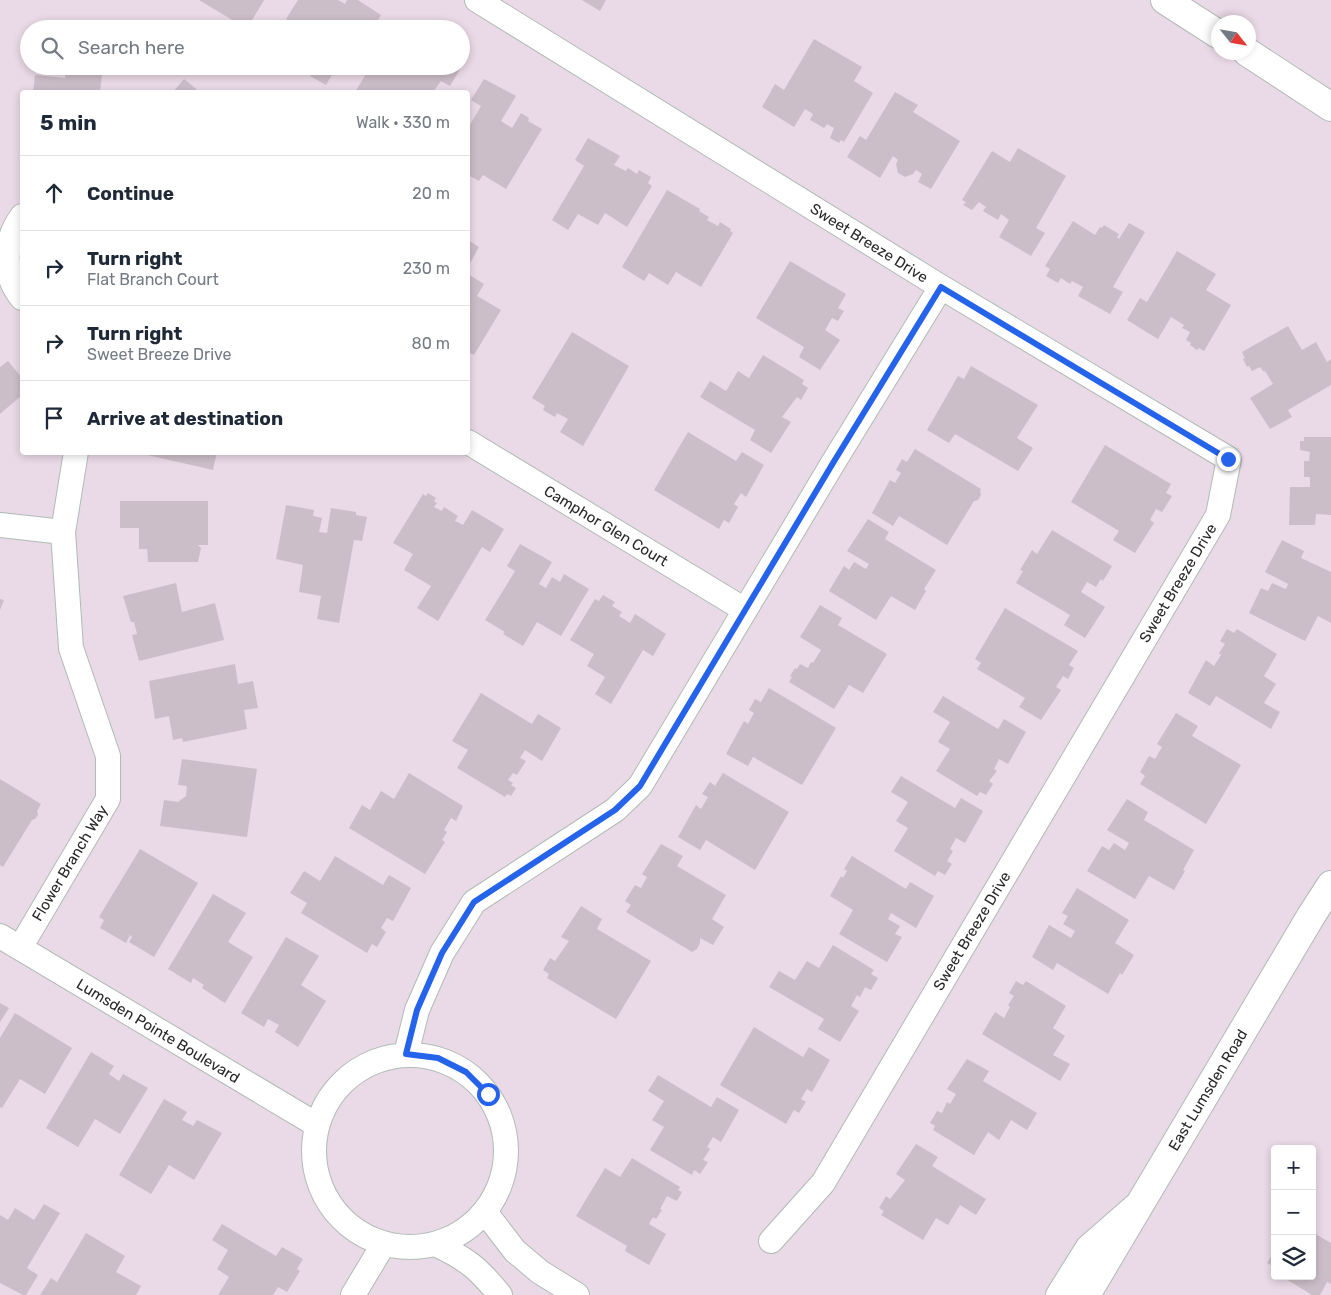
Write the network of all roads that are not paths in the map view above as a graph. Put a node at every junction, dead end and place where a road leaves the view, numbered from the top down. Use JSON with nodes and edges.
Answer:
{"nodes":[{"id":1,"x":477,"y":0,"type":"edge"},
{"id":2,"x":1165,"y":0,"type":"edge"},
{"id":3,"x":1211,"y":30,"type":"edge"},
{"id":4,"x":1256,"y":58,"type":"edge"},
{"id":5,"x":1331,"y":107,"type":"edge"},
{"id":6,"x":20,"y":219,"type":"edge"},
{"id":7,"x":941,"y":287,"type":"junction"},
{"id":8,"x":20,"y":296,"type":"edge"},
{"id":9,"x":470,"y":443,"type":"edge"},
{"id":10,"x":76,"y":455,"type":"edge"},
{"id":11,"x":0,"y":525,"type":"edge"},
{"id":12,"x":63,"y":532,"type":"junction"},
{"id":13,"x":745,"y":610,"type":"junction"},
{"id":14,"x":1331,"y":885,"type":"edge"},
{"id":15,"x":10,"y":942,"type":"edge"},
{"id":16,"x":406,"y":1054,"type":"junction"},
{"id":17,"x":317,"y":1125,"type":"junction"},
{"id":18,"x":1142,"y":1200,"type":"junction"},
{"id":19,"x":485,"y":1212,"type":"junction"},
{"id":20,"x":771,"y":1242,"type":"dead end"},
{"id":21,"x":383,"y":1245,"type":"junction"},
{"id":22,"x":437,"y":1245,"type":"junction"},
{"id":23,"x":353,"y":1295,"type":"edge"},
{"id":24,"x":500,"y":1295,"type":"edge"},
{"id":25,"x":577,"y":1295,"type":"edge"},
{"id":26,"x":1058,"y":1295,"type":"edge"},
{"id":27,"x":1086,"y":1295,"type":"edge"}],
"edges":[{"from":1,"to":7,"type":"street","name":"Sweet Breeze Drive"},
{"from":2,"to":3,"type":"street"},
{"from":4,"to":5,"type":"street"},
{"from":6,"to":8,"type":"street"},
{"from":7,"to":13,"type":"street"},
{"from":7,"to":20,"type":"street","name":"Sweet Breeze Drive"},
{"from":9,"to":13,"type":"street","name":"Camphor Glen Court"},
{"from":10,"to":12,"type":"street","name":"Flower Branch Way"},
{"from":11,"to":12,"type":"street"},
{"from":12,"to":15,"type":"street","name":"Flower Branch Way"},
{"from":13,"to":16,"type":"street"},
{"from":14,"to":18,"type":"street","name":"East Lumsden Road"},
{"from":15,"to":17,"type":"street","name":"Lumsden Pointe Boulevard"},
{"from":16,"to":17,"type":"street"},
{"from":16,"to":19,"type":"street"},
{"from":17,"to":21,"type":"street"},
{"from":18,"to":26,"type":"street"},
{"from":18,"to":27,"type":"street","name":"East Lumsden Road"},
{"from":19,"to":22,"type":"street"},
{"from":19,"to":25,"type":"street"},
{"from":21,"to":22,"type":"street"},
{"from":21,"to":23,"type":"street"},
{"from":22,"to":24,"type":"street"}]}
